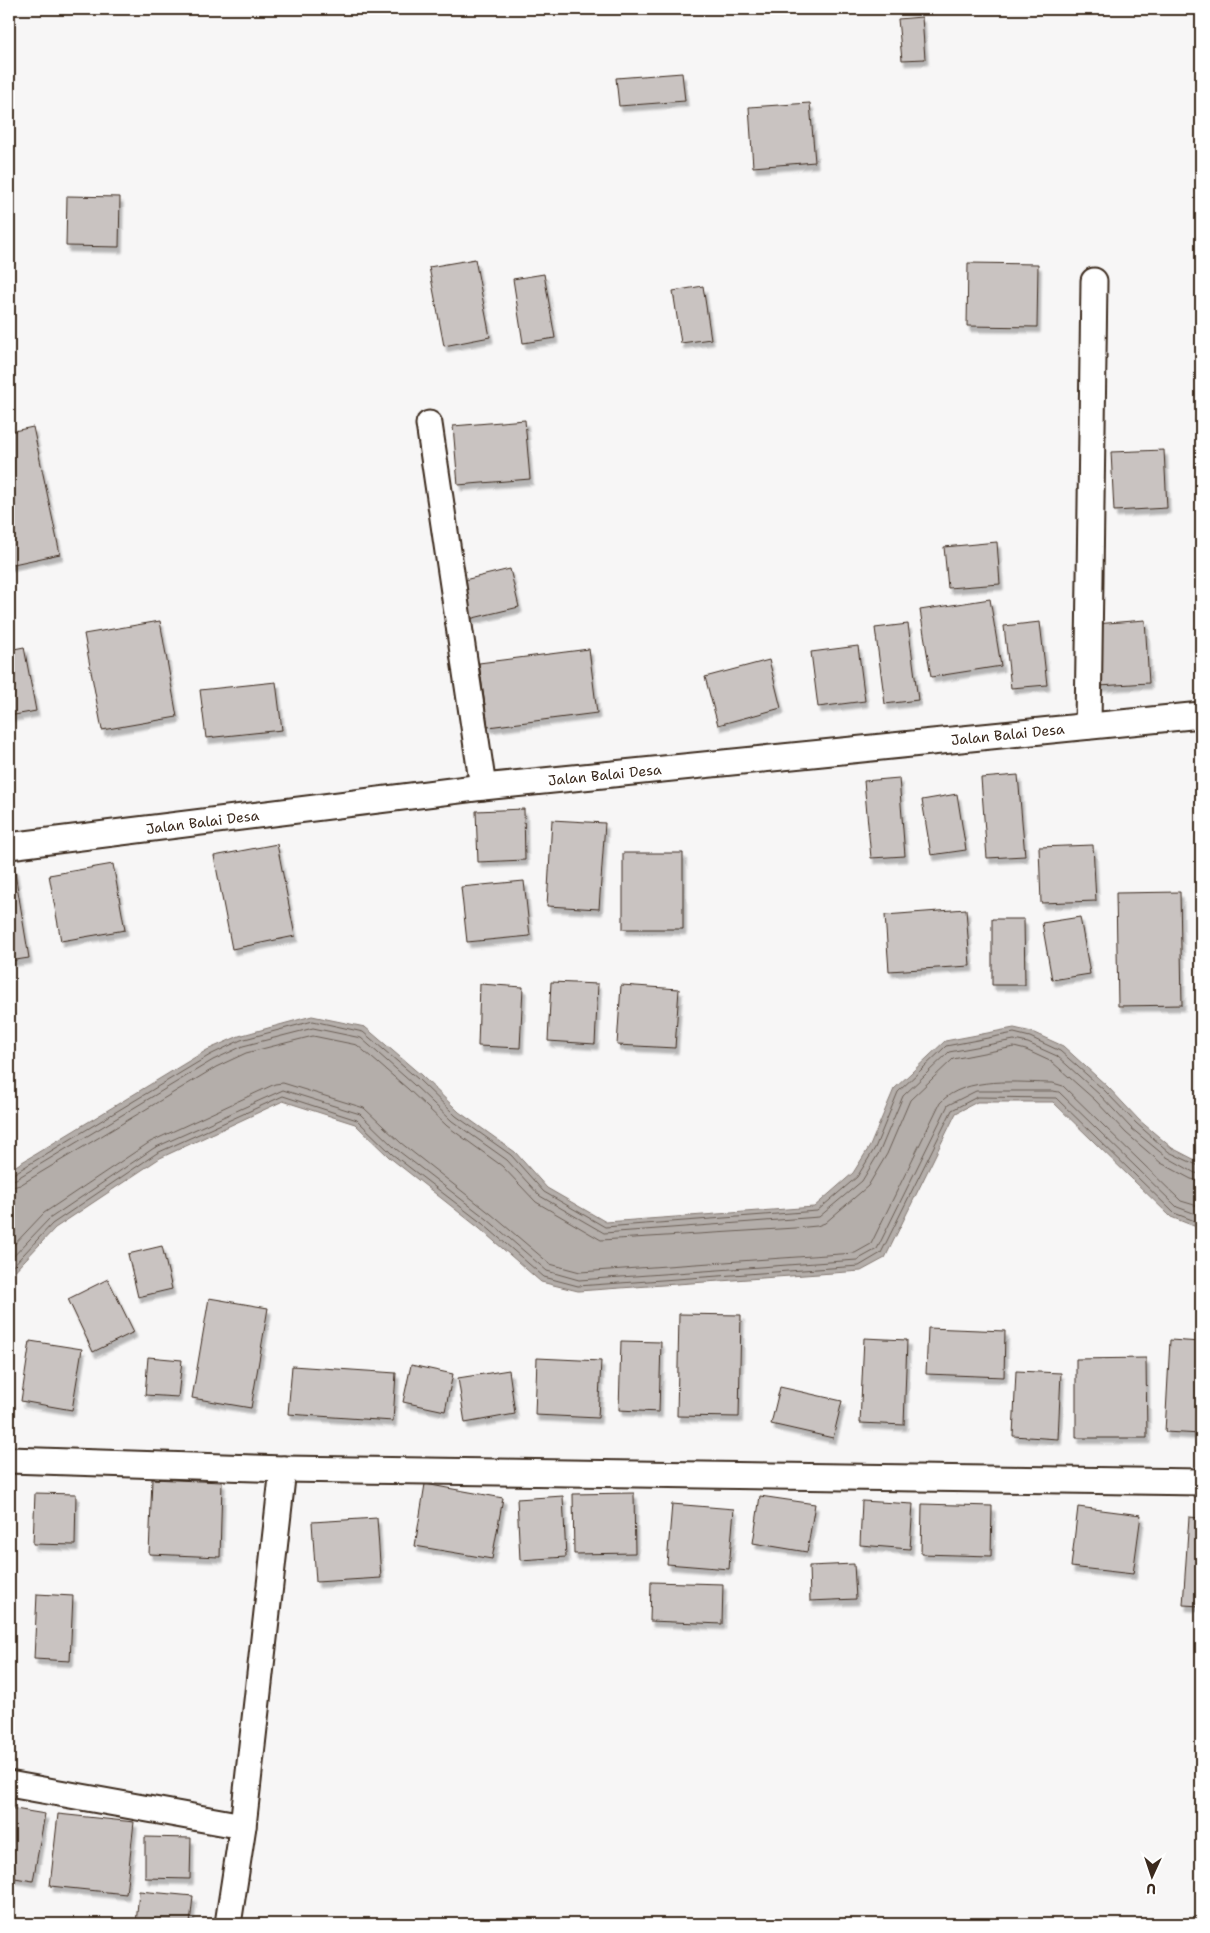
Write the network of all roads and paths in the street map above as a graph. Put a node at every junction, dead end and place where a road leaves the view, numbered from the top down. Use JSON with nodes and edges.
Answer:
{"nodes":[{"id":1,"x":1094,"y":281,"type":"dead end"},
{"id":2,"x":429,"y":424,"type":"dead end"},
{"id":3,"x":1201,"y":716,"type":"edge"},
{"id":4,"x":1088,"y":726,"type":"junction"},
{"id":5,"x":483,"y":786,"type":"junction"},
{"id":6,"x":9,"y":846,"type":"edge"},
{"id":7,"x":9,"y":1460,"type":"edge"},
{"id":8,"x":283,"y":1469,"type":"junction"},
{"id":9,"x":1201,"y":1482,"type":"edge"},
{"id":10,"x":9,"y":1784,"type":"edge"},
{"id":11,"x":243,"y":1826,"type":"junction"},
{"id":12,"x":228,"y":1924,"type":"edge"}],
"edges":[{"from":1,"to":4,"type":"street"},
{"from":2,"to":5,"type":"street"},
{"from":3,"to":4,"type":"street","name":"Jalan Balai Desa"},
{"from":4,"to":5,"type":"street","name":"Jalan Balai Desa"},
{"from":5,"to":6,"type":"street","name":"Jalan Balai Desa"},
{"from":7,"to":8,"type":"street"},
{"from":8,"to":9,"type":"street"},
{"from":8,"to":11,"type":"street"},
{"from":10,"to":11,"type":"street"},
{"from":11,"to":12,"type":"street"}]}
